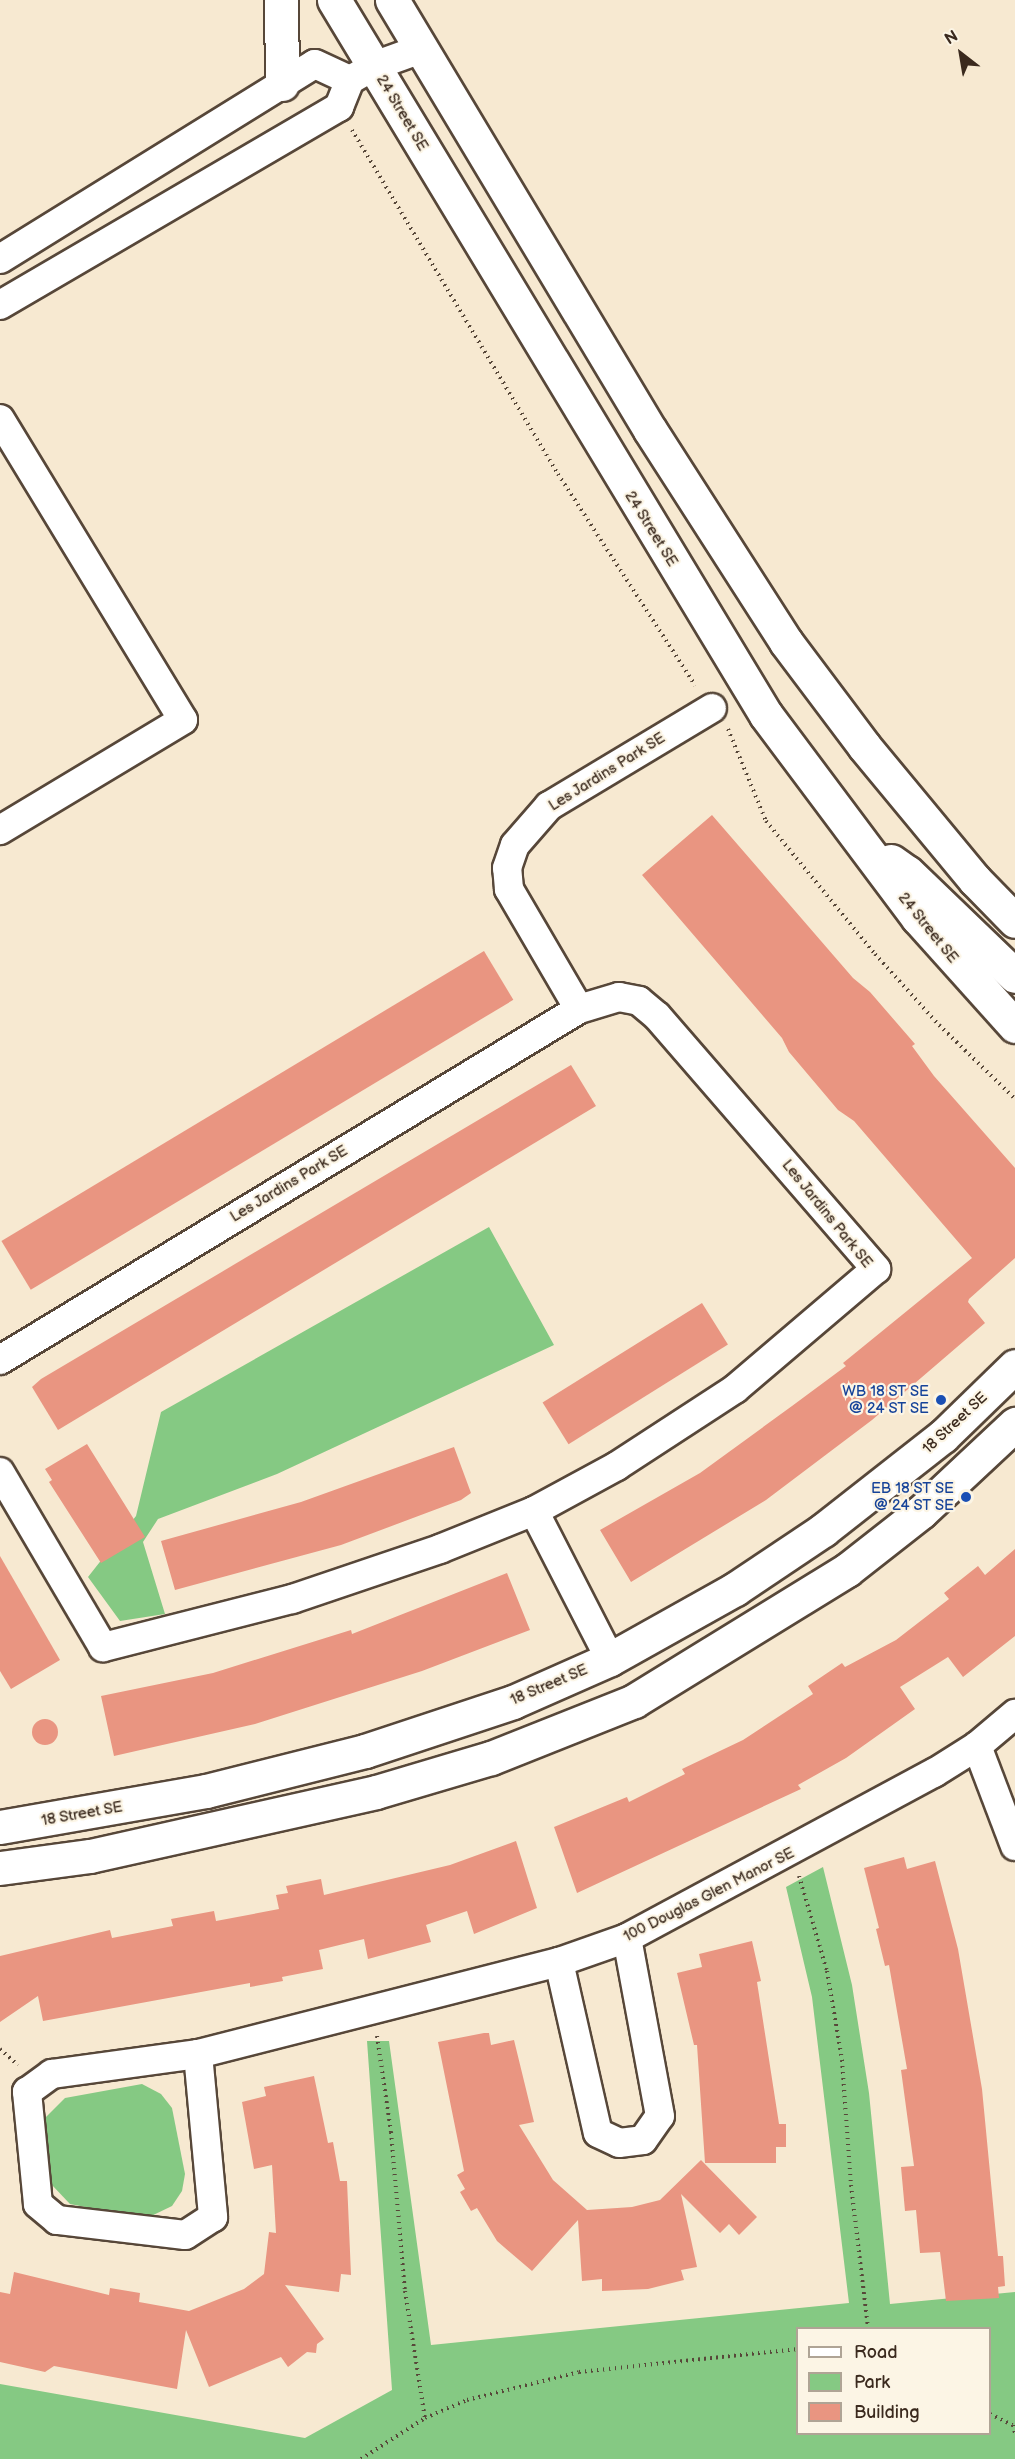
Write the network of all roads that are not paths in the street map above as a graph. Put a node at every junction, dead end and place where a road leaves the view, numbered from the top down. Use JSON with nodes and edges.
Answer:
{"nodes":[{"id":1,"x":281,"y":0,"type":"edge"},
{"id":2,"x":334,"y":0,"type":"edge"},
{"id":3,"x":392,"y":0,"type":"edge"},
{"id":4,"x":421,"y":49,"type":"junction"},
{"id":5,"x":362,"y":73,"type":"junction"},
{"id":6,"x":282,"y":84,"type":"junction"},
{"id":7,"x":0,"y":259,"type":"edge"},
{"id":8,"x":0,"y":305,"type":"edge"},
{"id":9,"x":0,"y":419,"type":"edge"},
{"id":10,"x":712,"y":708,"type":"road end"},
{"id":11,"x":0,"y":830,"type":"edge"},
{"id":12,"x":856,"y":839,"type":"junction"},
{"id":13,"x":1015,"y":921,"type":"edge"},
{"id":14,"x":1015,"y":976,"type":"edge"},
{"id":15,"x":579,"y":1009,"type":"junction"},
{"id":16,"x":1015,"y":1026,"type":"edge"},
{"id":17,"x":0,"y":1360,"type":"edge"},
{"id":18,"x":1015,"y":1366,"type":"edge"},
{"id":19,"x":1015,"y":1424,"type":"edge"},
{"id":20,"x":0,"y":1472,"type":"edge"},
{"id":21,"x":534,"y":1510,"type":"junction"},
{"id":22,"x":610,"y":1659,"type":"junction"},
{"id":23,"x":1015,"y":1714,"type":"edge"},
{"id":24,"x":977,"y":1746,"type":"junction"},
{"id":25,"x":0,"y":1827,"type":"edge"},
{"id":26,"x":1015,"y":1846,"type":"edge"},
{"id":27,"x":0,"y":1868,"type":"edge"},
{"id":28,"x":627,"y":1938,"type":"junction"},
{"id":29,"x":559,"y":1962,"type":"junction"},
{"id":30,"x":198,"y":2054,"type":"junction"}],
"edges":[{"from":1,"to":6,"type":"main road"},
{"from":2,"to":5,"type":"main road","name":"24 Street SE"},
{"from":3,"to":4,"type":"main road"},
{"from":4,"to":5,"type":"street"},
{"from":4,"to":13,"type":"main road"},
{"from":5,"to":6,"type":"street"},
{"from":5,"to":8,"type":"street"},
{"from":5,"to":12,"type":"main road","name":"24 Street SE"},
{"from":6,"to":7,"type":"street"},
{"from":9,"to":11,"type":"street"},
{"from":10,"to":15,"type":"street","name":"Les Jardins Park SE"},
{"from":12,"to":14,"type":"main road"},
{"from":12,"to":16,"type":"main road","name":"24 Street SE"},
{"from":15,"to":17,"type":"street","name":"Les Jardins Park SE"},
{"from":15,"to":21,"type":"street","name":"Les Jardins Park SE"},
{"from":18,"to":22,"type":"main road","name":"18 Street SE"},
{"from":19,"to":27,"type":"main road"},
{"from":20,"to":21,"type":"street","name":"Les Jardins Park SE"},
{"from":21,"to":22,"type":"street"},
{"from":22,"to":25,"type":"main road","name":"18 Street SE"},
{"from":23,"to":24,"type":"street","name":"100 Douglas Glen Manor SE"},
{"from":24,"to":26,"type":"street"},
{"from":24,"to":28,"type":"street","name":"100 Douglas Glen Manor SE"},
{"from":28,"to":29,"type":"street","name":"100 Douglas Glen Manor SE"},
{"from":28,"to":29,"type":"street"},
{"from":29,"to":30,"type":"street","name":"100 Douglas Glen Manor SE"},
{"from":30,"to":30,"type":"street","name":"100 Douglas Glen Manor SE"}]}
